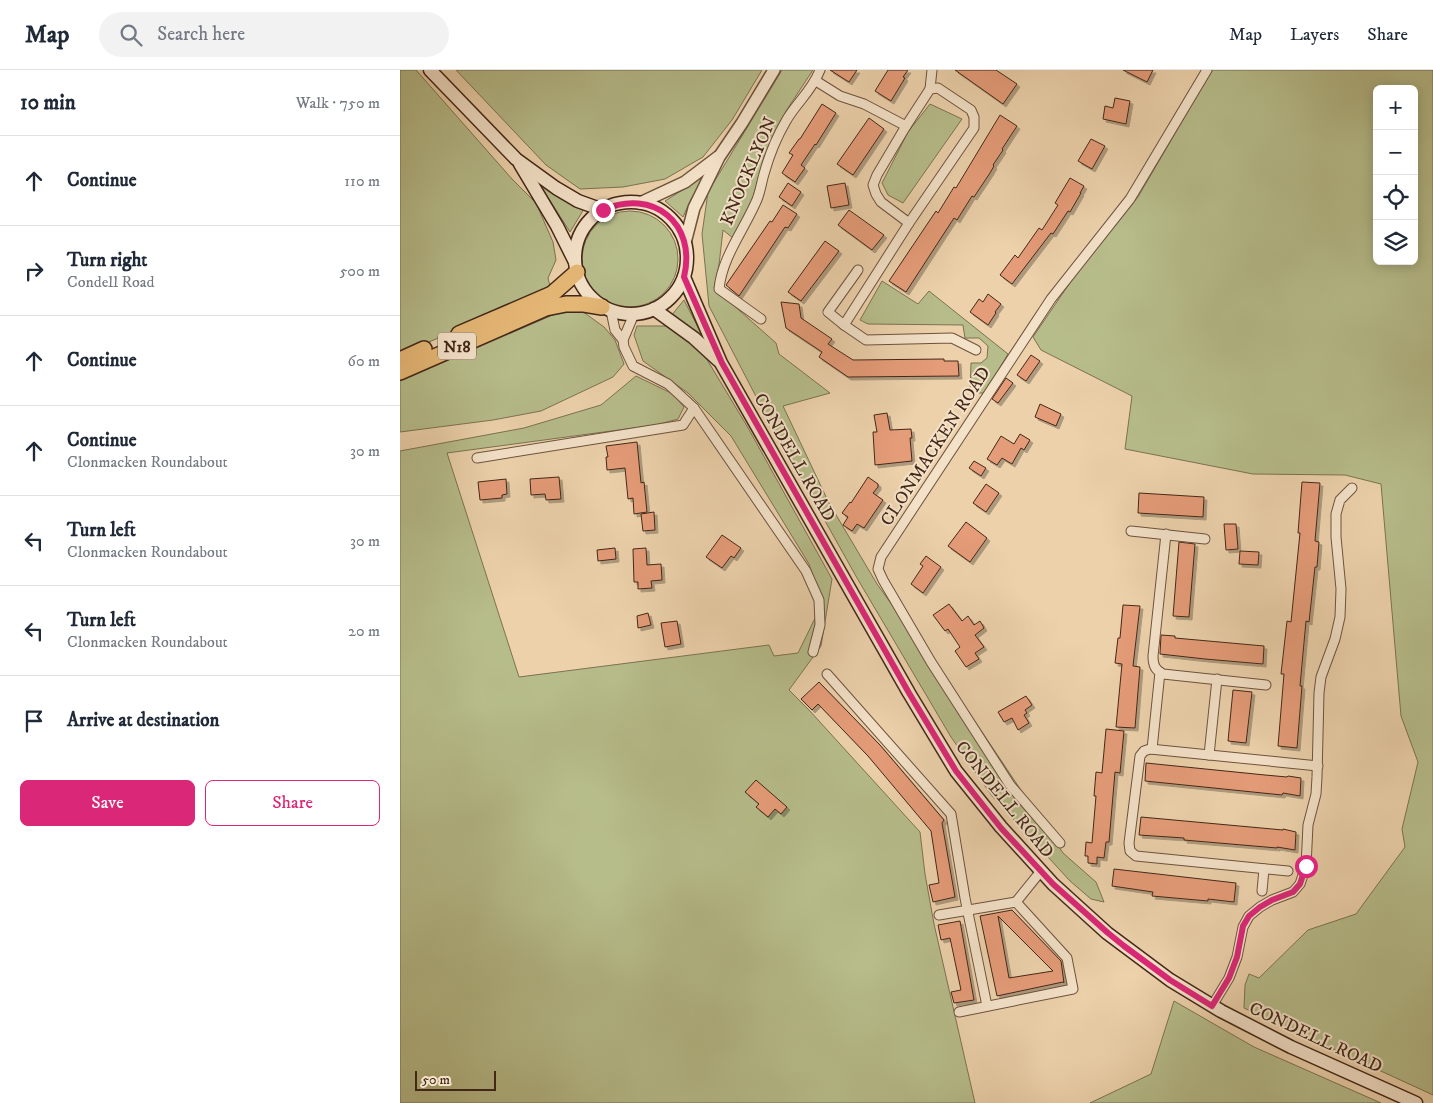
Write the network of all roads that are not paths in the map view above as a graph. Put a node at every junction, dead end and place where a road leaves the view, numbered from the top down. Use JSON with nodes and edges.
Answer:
{"nodes":[{"id":1,"x":430,"y":70,"type":"edge"},
{"id":2,"x":774,"y":70,"type":"edge"},
{"id":3,"x":820,"y":70,"type":"edge"},
{"id":4,"x":932,"y":70,"type":"edge"},
{"id":5,"x":1207,"y":70,"type":"edge"},
{"id":6,"x":816,"y":81,"type":"junction"},
{"id":7,"x":930,"y":89,"type":"junction"},
{"id":8,"x":906,"y":126,"type":"junction"},
{"id":9,"x":719,"y":157,"type":"junction"},
{"id":10,"x":516,"y":159,"type":"junction"},
{"id":11,"x":640,"y":203,"type":"junction"},
{"id":12,"x":603,"y":210,"type":"junction"},
{"id":13,"x":909,"y":223,"type":"junction"},
{"id":14,"x":685,"y":243,"type":"junction"},
{"id":15,"x":576,"y":268,"type":"junction"},
{"id":16,"x":858,"y":270,"type":"dead end"},
{"id":17,"x":684,"y":277,"type":"junction"},
{"id":18,"x":606,"y":309,"type":"junction"},
{"id":19,"x":654,"y":309,"type":"junction"},
{"id":20,"x":634,"y":314,"type":"junction"},
{"id":21,"x":761,"y":319,"type":"dead end"},
{"id":22,"x":844,"y":325,"type":"junction"},
{"id":23,"x":623,"y":340,"type":"junction"},
{"id":24,"x":976,"y":350,"type":"dead end"},
{"id":25,"x":400,"y":360,"type":"edge"},
{"id":26,"x":722,"y":363,"type":"junction"},
{"id":27,"x":400,"y":372,"type":"edge"},
{"id":28,"x":694,"y":408,"type":"junction"},
{"id":29,"x":476,"y":458,"type":"dead end"},
{"id":30,"x":1352,"y":488,"type":"dead end"},
{"id":31,"x":1131,"y":531,"type":"dead end"},
{"id":32,"x":1166,"y":534,"type":"junction"},
{"id":33,"x":1205,"y":539,"type":"dead end"},
{"id":34,"x":813,"y":652,"type":"dead end"},
{"id":35,"x":1160,"y":672,"type":"junction"},
{"id":36,"x":827,"y":674,"type":"dead end"},
{"id":37,"x":1217,"y":679,"type":"junction"},
{"id":38,"x":1266,"y":685,"type":"dead end"},
{"id":39,"x":1152,"y":749,"type":"junction"},
{"id":40,"x":1210,"y":755,"type":"junction"},
{"id":41,"x":1318,"y":766,"type":"junction"},
{"id":42,"x":1060,"y":843,"type":"dead end"},
{"id":43,"x":1264,"y":869,"type":"junction"},
{"id":44,"x":1041,"y":871,"type":"junction"},
{"id":45,"x":1288,"y":871,"type":"dead end"},
{"id":46,"x":1262,"y":891,"type":"dead end"},
{"id":47,"x":1016,"y":902,"type":"junction"},
{"id":48,"x":968,"y":910,"type":"junction"},
{"id":49,"x":939,"y":915,"type":"dead end"},
{"id":50,"x":987,"y":1006,"type":"junction"},
{"id":51,"x":1212,"y":1006,"type":"junction"},
{"id":52,"x":959,"y":1012,"type":"dead end"},
{"id":53,"x":1416,"y":1103,"type":"edge"}],
"edges":[{"from":1,"to":10,"type":"main road"},
{"from":2,"to":9,"type":"street"},
{"from":3,"to":6,"type":"street","name":"KNOCKLYON"},
{"from":4,"to":7,"type":"street"},
{"from":5,"to":42,"type":"street","name":"CLONMACKEN ROAD"},
{"from":6,"to":8,"type":"street"},
{"from":6,"to":21,"type":"street","name":"KNOCKLYON"},
{"from":7,"to":8,"type":"street"},
{"from":7,"to":13,"type":"street"},
{"from":8,"to":13,"type":"street"},
{"from":9,"to":11,"type":"street"},
{"from":9,"to":14,"type":"street"},
{"from":10,"to":12,"type":"main road"},
{"from":10,"to":15,"type":"main road"},
{"from":11,"to":12,"type":"main road"},
{"from":11,"to":14,"type":"main road"},
{"from":12,"to":15,"type":"main road"},
{"from":13,"to":22,"type":"street"},
{"from":14,"to":17,"type":"main road"},
{"from":15,"to":18,"type":"main road"},
{"from":15,"to":25,"type":"highway","number":"N18"},
{"from":16,"to":22,"type":"street"},
{"from":17,"to":19,"type":"main road"},
{"from":17,"to":26,"type":"main road"},
{"from":18,"to":20,"type":"main road"},
{"from":18,"to":23,"type":"street"},
{"from":18,"to":27,"type":"highway","number":"N18"},
{"from":19,"to":20,"type":"main road"},
{"from":19,"to":26,"type":"main road"},
{"from":20,"to":23,"type":"street"},
{"from":22,"to":24,"type":"street"},
{"from":23,"to":28,"type":"street"},
{"from":26,"to":44,"type":"main road","name":"CONDELL ROAD"},
{"from":28,"to":29,"type":"street"},
{"from":28,"to":34,"type":"street"},
{"from":30,"to":41,"type":"street"},
{"from":31,"to":32,"type":"street"},
{"from":32,"to":33,"type":"street"},
{"from":32,"to":35,"type":"street"},
{"from":35,"to":37,"type":"street"},
{"from":35,"to":39,"type":"street"},
{"from":36,"to":48,"type":"street"},
{"from":37,"to":38,"type":"street"},
{"from":37,"to":40,"type":"street"},
{"from":39,"to":40,"type":"street"},
{"from":39,"to":43,"type":"street"},
{"from":40,"to":41,"type":"street"},
{"from":41,"to":51,"type":"street"},
{"from":43,"to":45,"type":"street"},
{"from":43,"to":46,"type":"street"},
{"from":44,"to":47,"type":"street"},
{"from":44,"to":51,"type":"main road","name":"CONDELL ROAD"},
{"from":47,"to":48,"type":"street"},
{"from":47,"to":50,"type":"street"},
{"from":48,"to":49,"type":"street"},
{"from":48,"to":50,"type":"street"},
{"from":50,"to":52,"type":"street"},
{"from":51,"to":53,"type":"main road","name":"CONDELL ROAD"}]}
